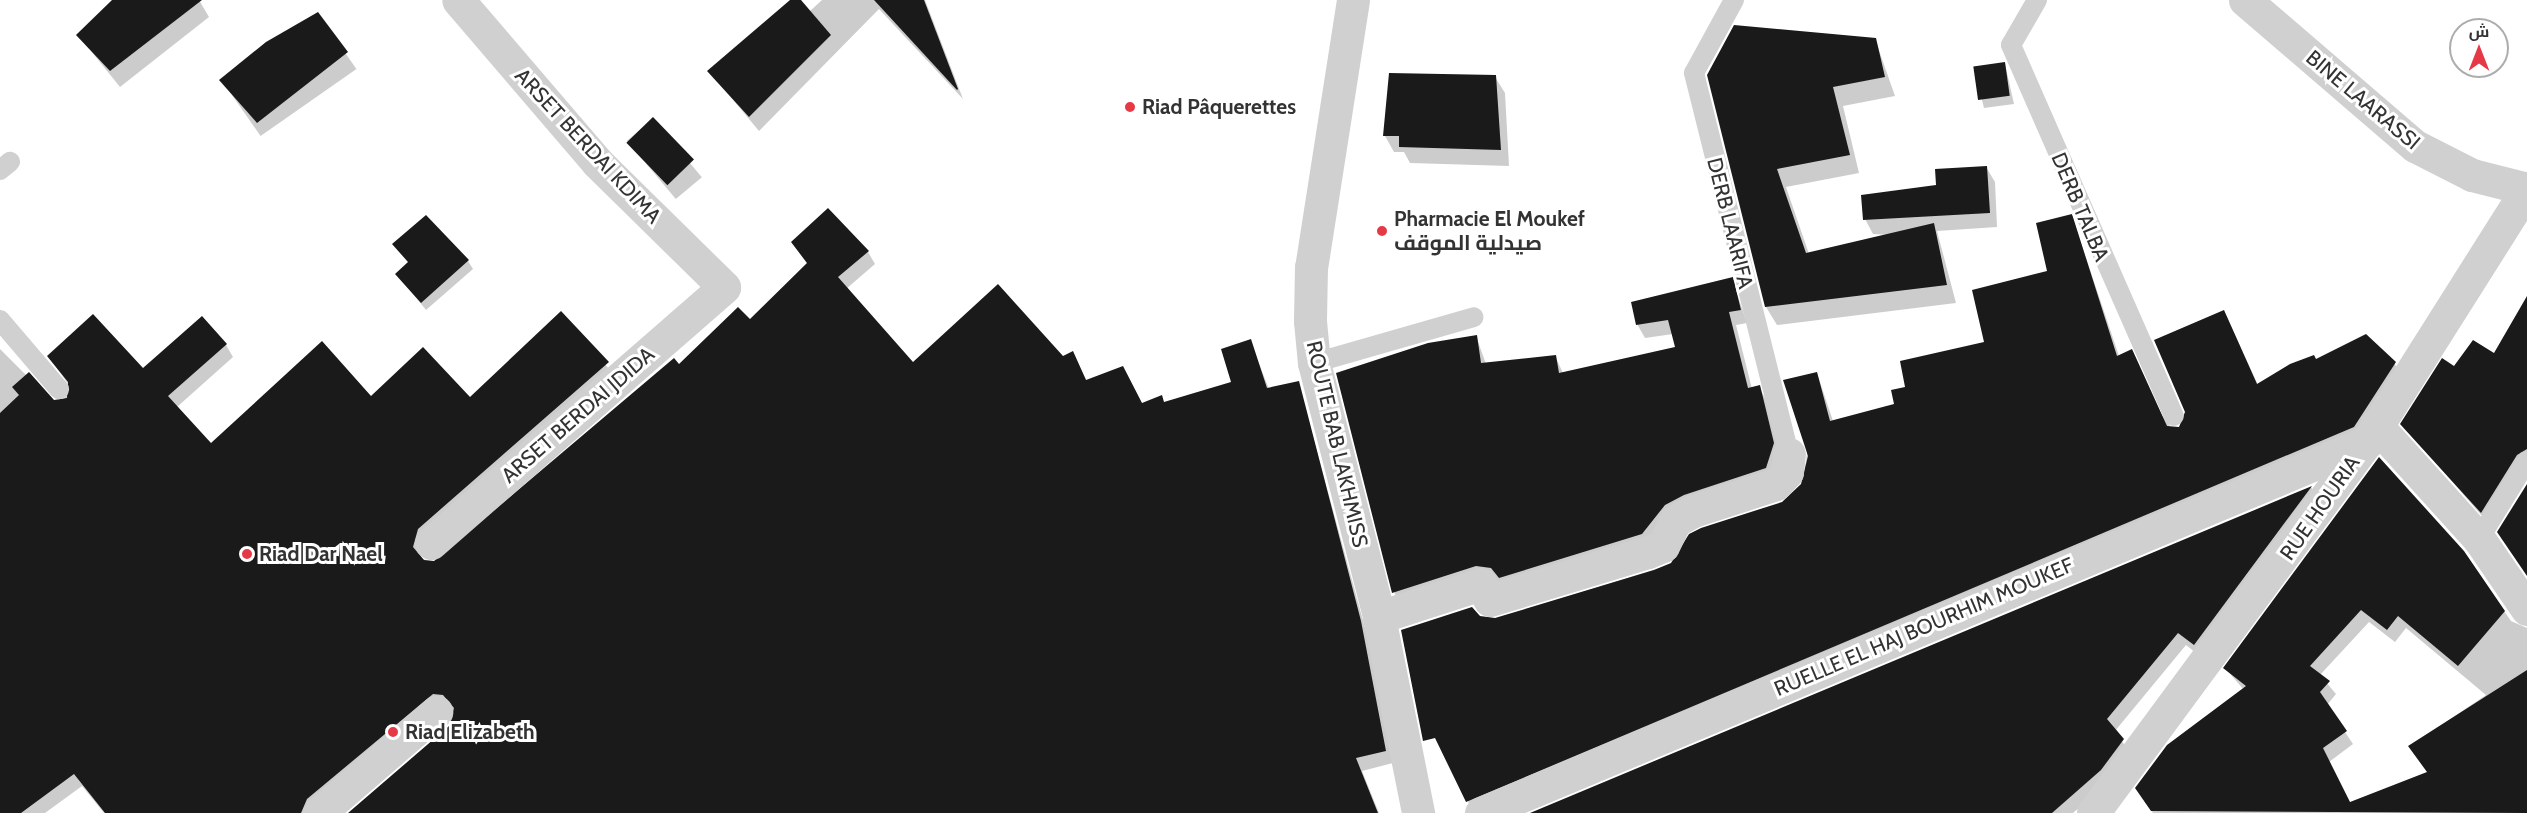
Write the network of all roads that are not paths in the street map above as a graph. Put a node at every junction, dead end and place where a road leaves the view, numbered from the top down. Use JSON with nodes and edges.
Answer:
{"nodes":[{"id":1,"x":458,"y":0,"type":"edge"},
{"id":2,"x":1353,"y":0,"type":"edge"},
{"id":3,"x":1734,"y":0,"type":"edge"},
{"id":4,"x":2037,"y":0,"type":"edge"},
{"id":5,"x":2246,"y":0,"type":"edge"},
{"id":6,"x":2527,"y":189,"type":"edge"},
{"id":7,"x":724,"y":287,"type":"joint"},
{"id":8,"x":1474,"y":317,"type":"dead end"},
{"id":9,"x":0,"y":320,"type":"edge"},
{"id":10,"x":1314,"y":363,"type":"junction"},
{"id":11,"x":59,"y":389,"type":"dead end"},
{"id":12,"x":2174,"y":416,"type":"dead end"},
{"id":13,"x":2372,"y":433,"type":"junction"},
{"id":14,"x":1789,"y":454,"type":"joint"},
{"id":15,"x":2527,"y":461,"type":"edge"},
{"id":16,"x":2479,"y":539,"type":"junction"},
{"id":17,"x":431,"y":543,"type":"dead end"},
{"id":18,"x":2526,"y":606,"type":"edge"},
{"id":19,"x":1379,"y":617,"type":"junction"},
{"id":20,"x":436,"y":712,"type":"dead end"},
{"id":21,"x":320,"y":813,"type":"edge"},
{"id":22,"x":1418,"y":813,"type":"edge"},
{"id":23,"x":1481,"y":813,"type":"edge"},
{"id":24,"x":2093,"y":813,"type":"edge"}],
"edges":[{"from":1,"to":7,"type":"street","name":"ARSET BERDAI KDIMA"},
{"from":2,"to":10,"type":"street","name":"ROUTE BAB LAKHMISS"},
{"from":3,"to":14,"type":"lane","name":"DERB LAARIFA"},
{"from":4,"to":12,"type":"lane","name":"DERB TALBA"},
{"from":5,"to":6,"type":"street","name":"BINE LAARASSI"},
{"from":6,"to":13,"type":"street","name":"RUE HOURIA"},
{"from":7,"to":17,"type":"street","name":"ARSET BERDAI JDIDA"},
{"from":8,"to":10,"type":"lane"},
{"from":9,"to":11,"type":"lane"},
{"from":10,"to":19,"type":"street","name":"ROUTE BAB LAKHMISS"},
{"from":13,"to":16,"type":"street"},
{"from":13,"to":23,"type":"street","name":"RUELLE EL HAJ BOURHIM MOUKEF"},
{"from":13,"to":24,"type":"street","name":"RUE HOURIA"},
{"from":14,"to":19,"type":"street"},
{"from":15,"to":16,"type":"lane"},
{"from":16,"to":18,"type":"street"},
{"from":19,"to":22,"type":"street","name":"ROUTE BAB LAKHMISS"},
{"from":20,"to":21,"type":"street"}]}
